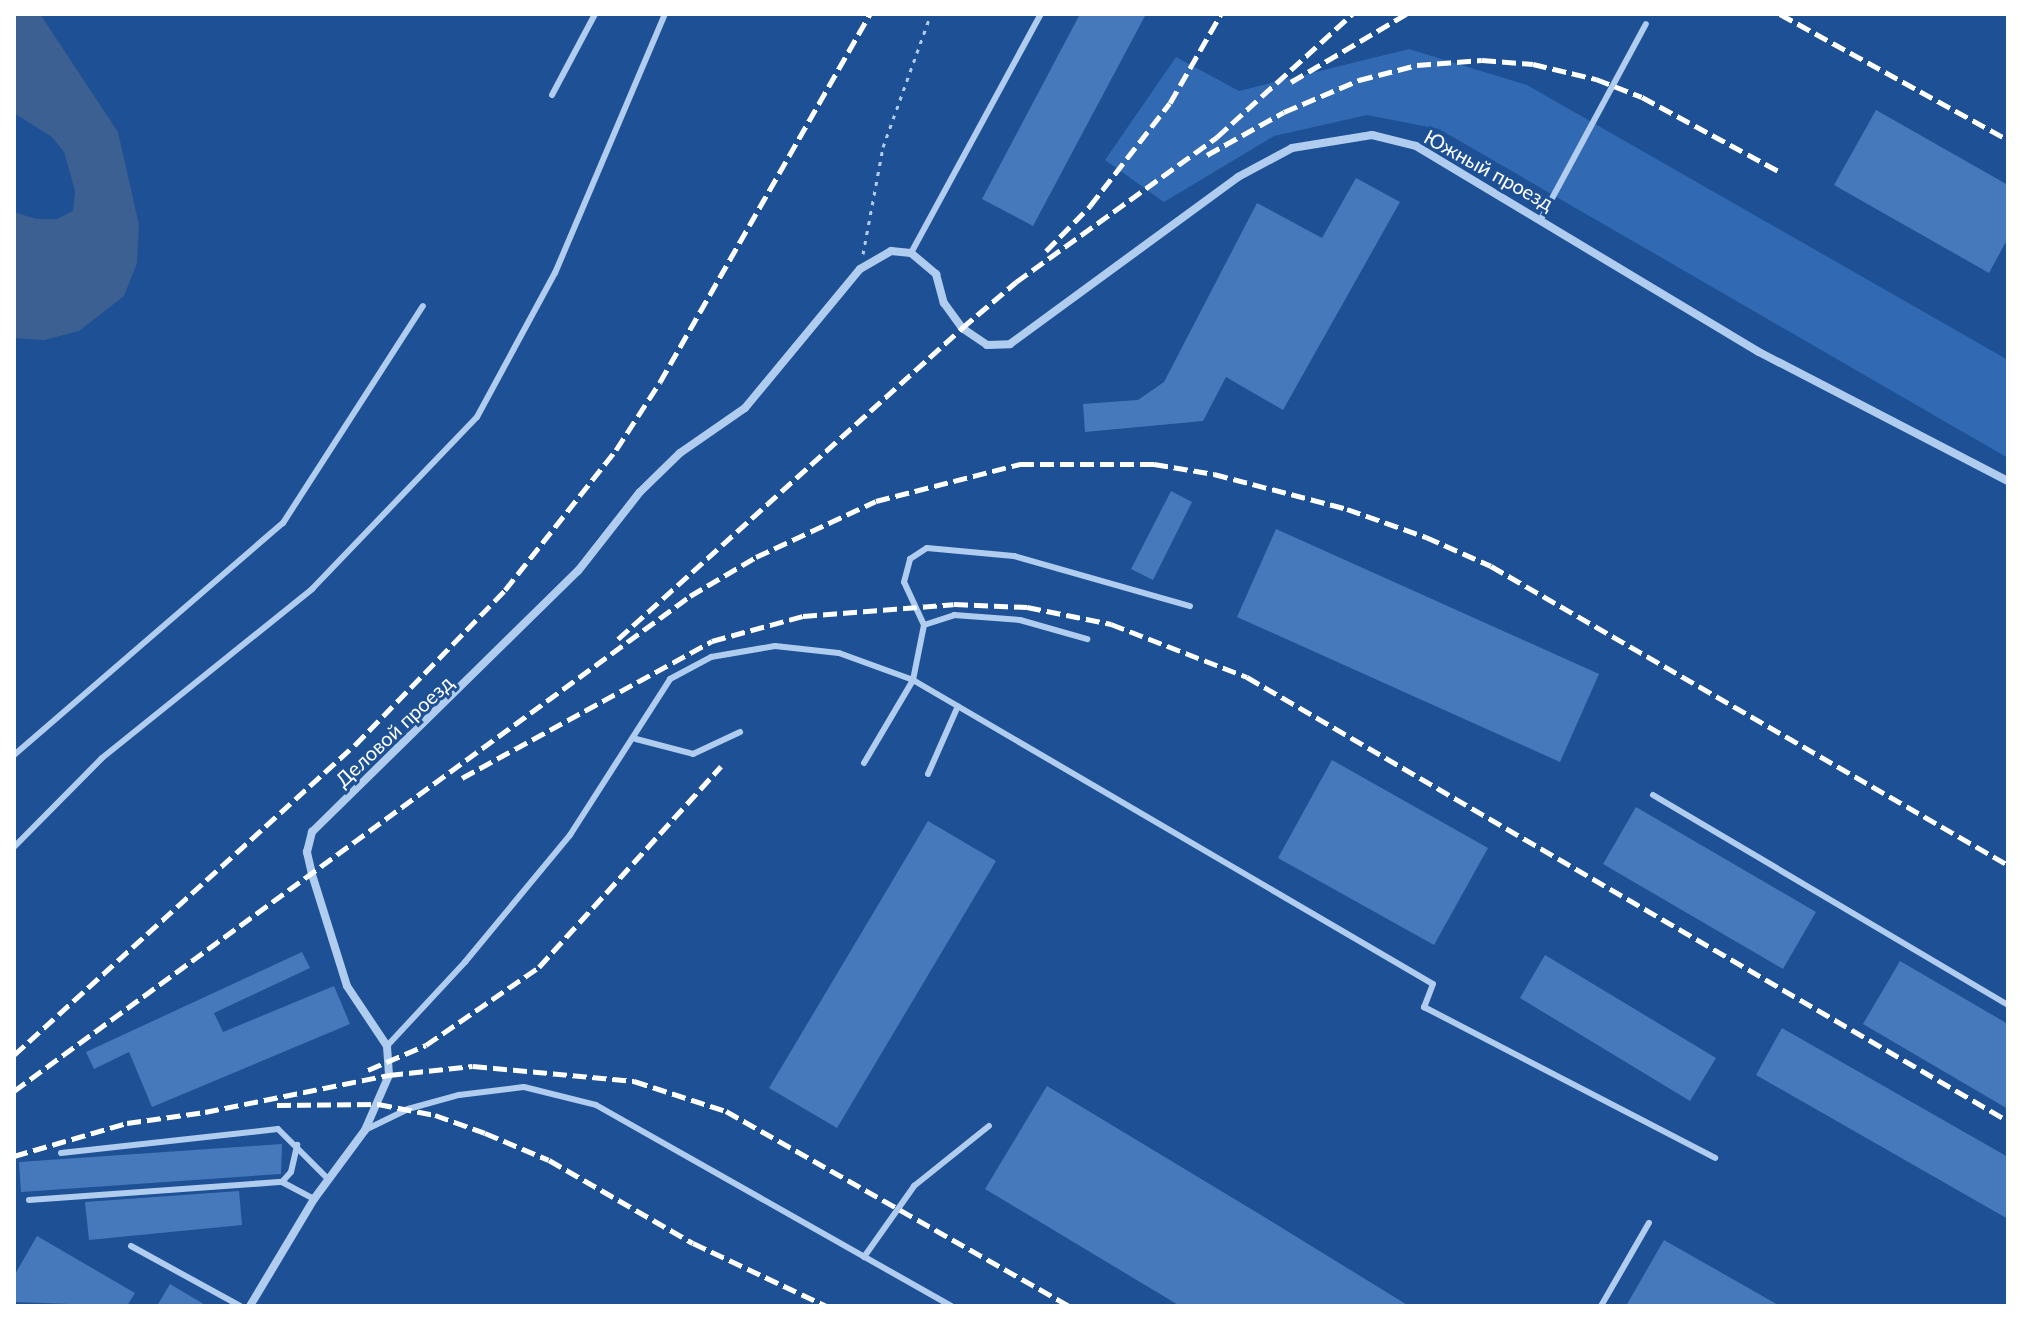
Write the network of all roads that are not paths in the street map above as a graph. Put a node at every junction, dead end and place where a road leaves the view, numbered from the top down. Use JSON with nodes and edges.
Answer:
{"nodes":[{"id":1,"x":595,"y":14,"type":"edge"},
{"id":2,"x":665,"y":14,"type":"edge"},
{"id":3,"x":1041,"y":14,"type":"edge"},
{"id":4,"x":1646,"y":24,"type":"dead end"},
{"id":5,"x":552,"y":95,"type":"dead end"},
{"id":6,"x":1542,"y":217,"type":"junction"},
{"id":7,"x":911,"y":253,"type":"junction"},
{"id":8,"x":423,"y":306,"type":"dead end"},
{"id":9,"x":2008,"y":481,"type":"edge"},
{"id":10,"x":1190,"y":606,"type":"dead end"},
{"id":11,"x":924,"y":625,"type":"junction"},
{"id":12,"x":1087,"y":639,"type":"dead end"},
{"id":13,"x":913,"y":680,"type":"junction"},
{"id":14,"x":958,"y":706,"type":"junction"},
{"id":15,"x":740,"y":732,"type":"dead end"},
{"id":16,"x":636,"y":739,"type":"junction"},
{"id":17,"x":14,"y":755,"type":"edge"},
{"id":18,"x":864,"y":763,"type":"dead end"},
{"id":19,"x":928,"y":774,"type":"dead end"},
{"id":20,"x":1653,"y":795,"type":"dead end"},
{"id":21,"x":14,"y":847,"type":"edge"},
{"id":22,"x":2008,"y":1005,"type":"edge"},
{"id":23,"x":387,"y":1046,"type":"junction"},
{"id":24,"x":989,"y":1126,"type":"dead end"},
{"id":25,"x":365,"y":1130,"type":"junction"},
{"id":26,"x":297,"y":1145,"type":"junction"},
{"id":27,"x":61,"y":1153,"type":"dead end"},
{"id":28,"x":1715,"y":1158,"type":"dead end"},
{"id":29,"x":328,"y":1179,"type":"junction"},
{"id":30,"x":282,"y":1182,"type":"junction"},
{"id":31,"x":314,"y":1199,"type":"junction"},
{"id":32,"x":29,"y":1200,"type":"dead end"},
{"id":33,"x":1649,"y":1223,"type":"dead end"},
{"id":34,"x":131,"y":1246,"type":"dead end"},
{"id":35,"x":864,"y":1257,"type":"junction"},
{"id":36,"x":254,"y":1305,"type":"edge"},
{"id":37,"x":240,"y":1306,"type":"edge"},
{"id":38,"x":951,"y":1306,"type":"edge"},
{"id":39,"x":1601,"y":1306,"type":"edge"}],
"edges":[{"from":1,"to":5,"type":"lane"},
{"from":2,"to":21,"type":"lane"},
{"from":3,"to":7,"type":"lane"},
{"from":4,"to":6,"type":"lane"},
{"from":6,"to":7,"type":"street","name":"Южный проезд"},
{"from":6,"to":9,"type":"street","name":"Южный проезд"},
{"from":7,"to":23,"type":"street","name":"Деловой проезд"},
{"from":8,"to":17,"type":"lane"},
{"from":10,"to":11,"type":"lane"},
{"from":11,"to":12,"type":"lane"},
{"from":11,"to":13,"type":"lane"},
{"from":13,"to":14,"type":"lane"},
{"from":13,"to":16,"type":"lane"},
{"from":13,"to":18,"type":"lane"},
{"from":14,"to":19,"type":"lane"},
{"from":14,"to":28,"type":"lane"},
{"from":15,"to":16,"type":"lane"},
{"from":16,"to":23,"type":"lane"},
{"from":20,"to":22,"type":"lane"},
{"from":23,"to":25,"type":"street"},
{"from":24,"to":35,"type":"lane"},
{"from":25,"to":29,"type":"street"},
{"from":25,"to":35,"type":"lane"},
{"from":26,"to":27,"type":"lane"},
{"from":26,"to":29,"type":"lane"},
{"from":26,"to":30,"type":"lane"},
{"from":29,"to":31,"type":"street"},
{"from":30,"to":31,"type":"lane"},
{"from":30,"to":32,"type":"lane"},
{"from":31,"to":36,"type":"street"},
{"from":33,"to":39,"type":"lane"},
{"from":34,"to":37,"type":"lane"},
{"from":35,"to":38,"type":"lane"}]}
